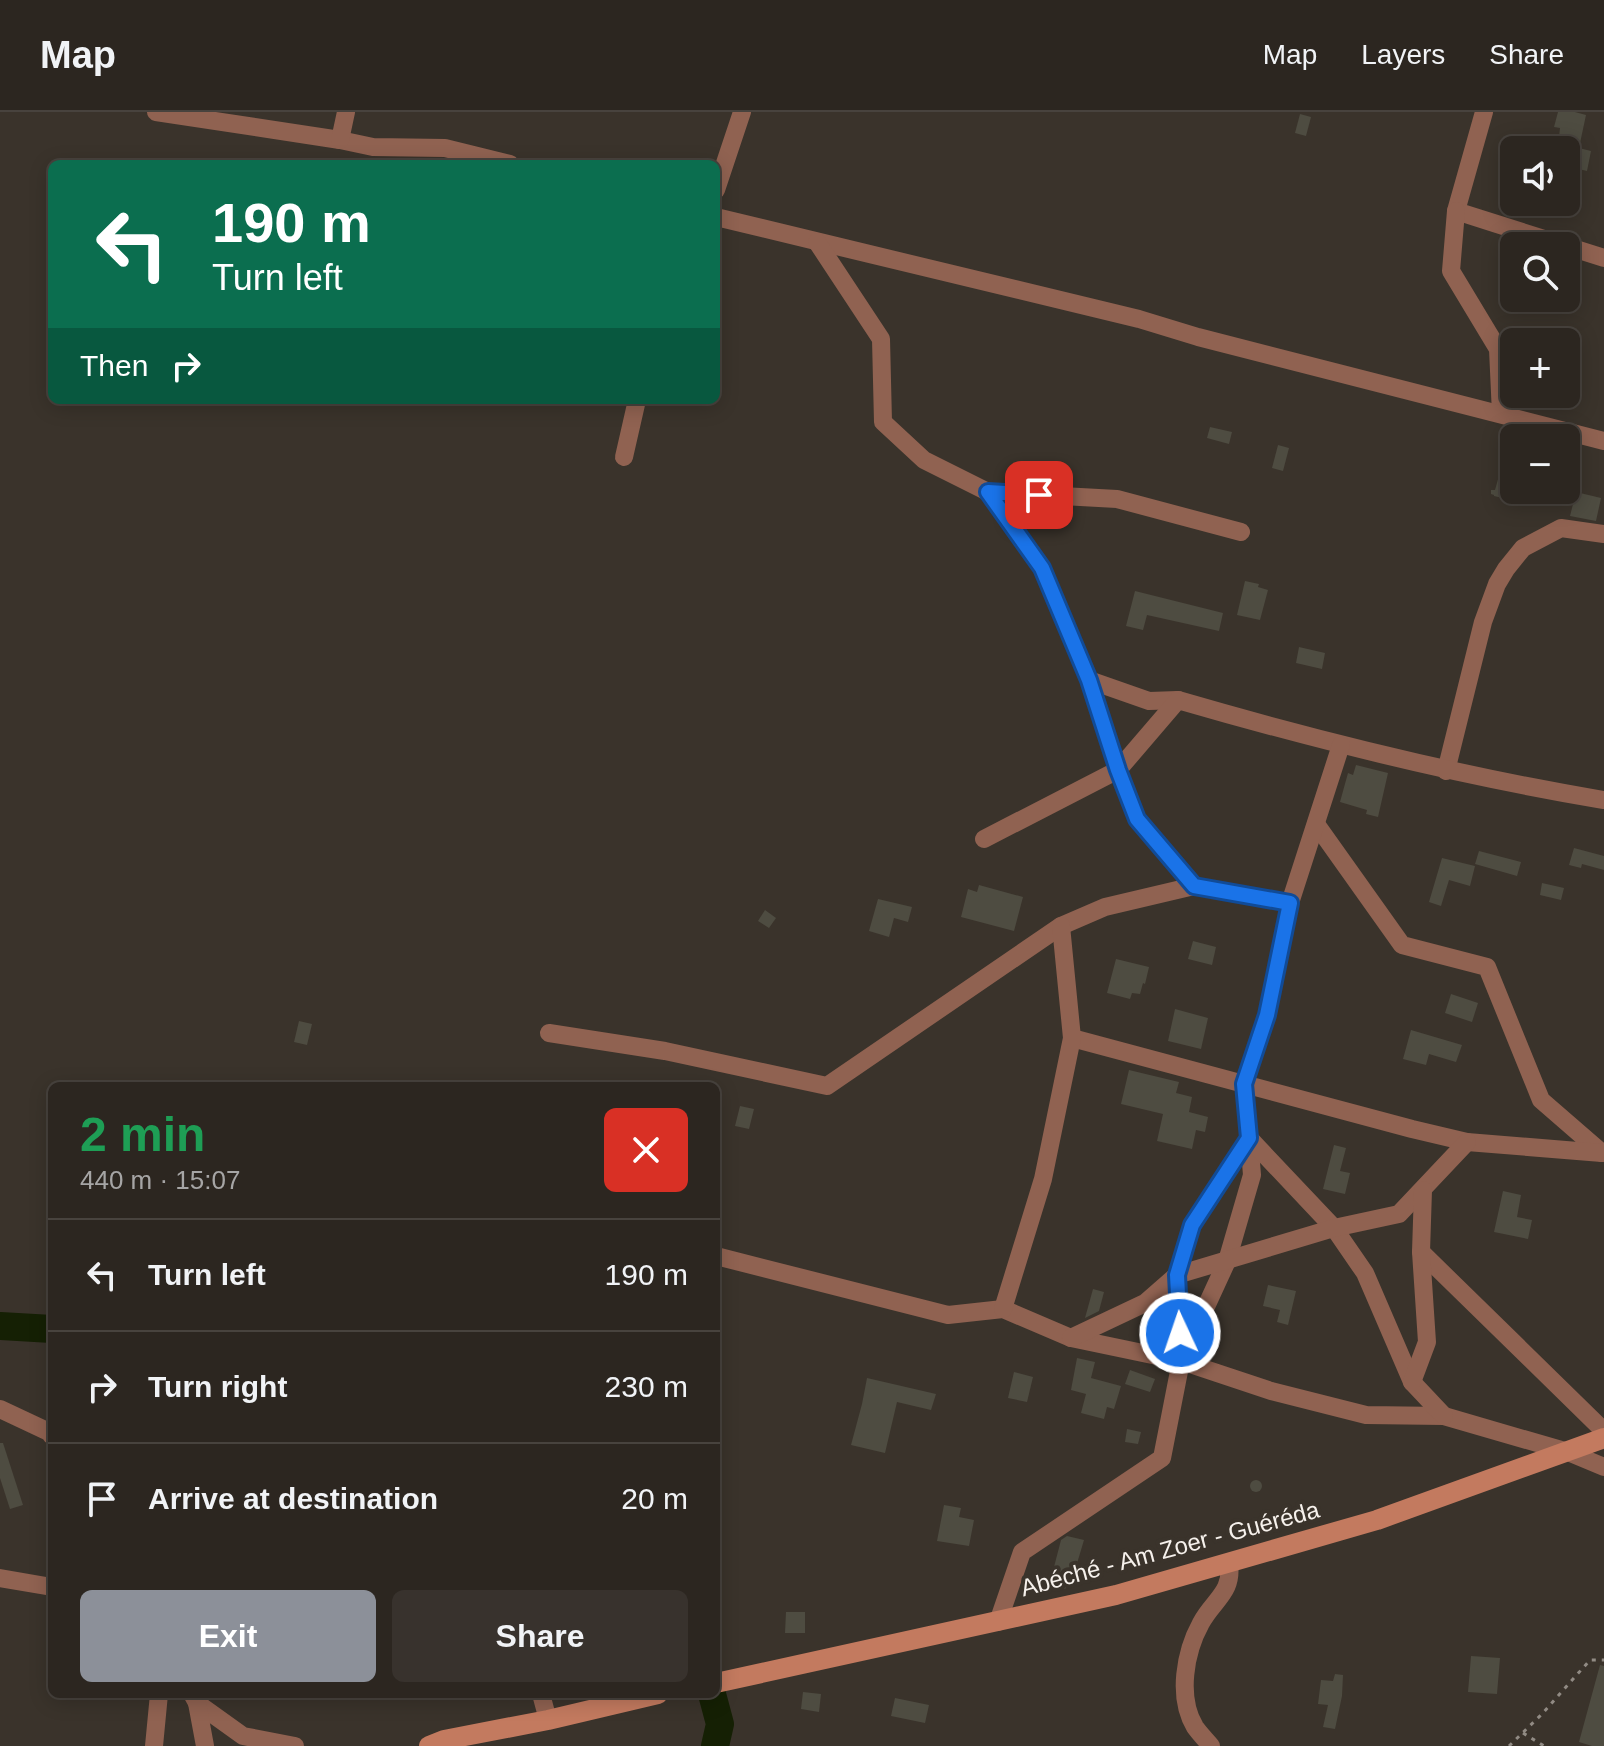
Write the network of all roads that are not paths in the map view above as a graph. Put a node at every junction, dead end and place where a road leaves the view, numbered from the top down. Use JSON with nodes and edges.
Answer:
{"nodes":[{"id":1,"x":156,"y":112,"type":"edge"},
{"id":2,"x":346,"y":112,"type":"edge"},
{"id":3,"x":742,"y":112,"type":"edge"},
{"id":4,"x":1484,"y":112,"type":"edge"},
{"id":5,"x":340,"y":140,"type":"junction"},
{"id":6,"x":494,"y":160,"type":"edge"},
{"id":7,"x":720,"y":178,"type":"edge"},
{"id":8,"x":1456,"y":211,"type":"junction"},
{"id":9,"x":720,"y":218,"type":"edge"},
{"id":10,"x":817,"y":242,"type":"junction"},
{"id":11,"x":1604,"y":258,"type":"edge"},
{"id":12,"x":636,"y":404,"type":"edge"},
{"id":13,"x":1501,"y":414,"type":"junction"},
{"id":14,"x":1604,"y":441,"type":"edge"},
{"id":15,"x":624,"y":457,"type":"dead end"},
{"id":16,"x":988,"y":492,"type":"junction"},
{"id":17,"x":1241,"y":532,"type":"dead end"},
{"id":18,"x":1604,"y":534,"type":"edge"},
{"id":19,"x":1089,"y":680,"type":"junction"},
{"id":20,"x":1178,"y":700,"type":"junction"},
{"id":21,"x":1341,"y":745,"type":"junction"},
{"id":22,"x":1118,"y":770,"type":"junction"},
{"id":23,"x":1446,"y":771,"type":"junction"},
{"id":24,"x":1604,"y":800,"type":"edge"},
{"id":25,"x":1316,"y":824,"type":"junction"},
{"id":26,"x":984,"y":839,"type":"dead end"},
{"id":27,"x":1194,"y":886,"type":"junction"},
{"id":28,"x":1290,"y":903,"type":"junction"},
{"id":29,"x":1061,"y":926,"type":"junction"},
{"id":30,"x":549,"y":1033,"type":"dead end"},
{"id":31,"x":1072,"y":1038,"type":"junction"},
{"id":32,"x":1244,"y":1084,"type":"junction"},
{"id":33,"x":1249,"y":1138,"type":"junction"},
{"id":34,"x":1467,"y":1142,"type":"junction"},
{"id":35,"x":1603,"y":1153,"type":"edge"},
{"id":36,"x":1423,"y":1190,"type":"junction"},
{"id":37,"x":1334,"y":1228,"type":"junction"},
{"id":38,"x":1421,"y":1252,"type":"junction"},
{"id":39,"x":720,"y":1257,"type":"edge"},
{"id":40,"x":1227,"y":1261,"type":"junction"},
{"id":41,"x":1177,"y":1275,"type":"junction"},
{"id":42,"x":1003,"y":1309,"type":"junction"},
{"id":43,"x":1071,"y":1338,"type":"junction"},
{"id":44,"x":1181,"y":1361,"type":"junction"},
{"id":45,"x":1412,"y":1382,"type":"junction"},
{"id":46,"x":0,"y":1409,"type":"edge"},
{"id":47,"x":1444,"y":1416,"type":"junction"},
{"id":48,"x":1604,"y":1431,"type":"edge"},
{"id":49,"x":48,"y":1432,"type":"edge"},
{"id":50,"x":1604,"y":1438,"type":"edge"},
{"id":51,"x":1568,"y":1452,"type":"junction"},
{"id":52,"x":1604,"y":1467,"type":"edge"},
{"id":53,"x":1229,"y":1563,"type":"junction"},
{"id":54,"x":0,"y":1578,"type":"edge"},
{"id":55,"x":48,"y":1586,"type":"edge"},
{"id":56,"x":998,"y":1622,"type":"junction"},
{"id":57,"x":720,"y":1682,"type":"edge"},
{"id":58,"x":159,"y":1698,"type":"edge"},
{"id":59,"x":195,"y":1698,"type":"edge"},
{"id":60,"x":542,"y":1698,"type":"edge"},
{"id":61,"x":641,"y":1698,"type":"edge"},
{"id":62,"x":548,"y":1720,"type":"junction"},
{"id":63,"x":154,"y":1746,"type":"edge"},
{"id":64,"x":205,"y":1746,"type":"edge"},
{"id":65,"x":295,"y":1746,"type":"edge"},
{"id":66,"x":429,"y":1746,"type":"edge"},
{"id":67,"x":1211,"y":1746,"type":"edge"}],
"edges":[{"from":1,"to":5,"type":"street"},
{"from":2,"to":5,"type":"street"},
{"from":3,"to":7,"type":"street"},
{"from":4,"to":8,"type":"street"},
{"from":5,"to":6,"type":"street"},
{"from":8,"to":11,"type":"street"},
{"from":8,"to":13,"type":"street"},
{"from":9,"to":10,"type":"street"},
{"from":10,"to":13,"type":"street"},
{"from":10,"to":16,"type":"street"},
{"from":12,"to":15,"type":"street"},
{"from":13,"to":14,"type":"street"},
{"from":16,"to":17,"type":"street"},
{"from":16,"to":19,"type":"street"},
{"from":18,"to":23,"type":"street"},
{"from":19,"to":20,"type":"street"},
{"from":19,"to":22,"type":"street"},
{"from":20,"to":21,"type":"street"},
{"from":20,"to":22,"type":"street"},
{"from":21,"to":23,"type":"street"},
{"from":21,"to":25,"type":"street"},
{"from":22,"to":26,"type":"street"},
{"from":22,"to":27,"type":"street"},
{"from":23,"to":24,"type":"street"},
{"from":25,"to":28,"type":"street"},
{"from":25,"to":35,"type":"street"},
{"from":27,"to":28,"type":"street"},
{"from":27,"to":29,"type":"street"},
{"from":28,"to":32,"type":"street"},
{"from":29,"to":30,"type":"street"},
{"from":29,"to":31,"type":"street"},
{"from":31,"to":32,"type":"street"},
{"from":31,"to":42,"type":"street"},
{"from":32,"to":33,"type":"street"},
{"from":32,"to":34,"type":"street"},
{"from":33,"to":37,"type":"street"},
{"from":33,"to":40,"type":"street"},
{"from":33,"to":41,"type":"street"},
{"from":34,"to":35,"type":"street"},
{"from":34,"to":36,"type":"street"},
{"from":36,"to":37,"type":"street"},
{"from":36,"to":38,"type":"street"},
{"from":37,"to":40,"type":"street"},
{"from":37,"to":45,"type":"street"},
{"from":38,"to":45,"type":"street"},
{"from":38,"to":48,"type":"street"},
{"from":39,"to":42,"type":"street"},
{"from":40,"to":41,"type":"street"},
{"from":40,"to":44,"type":"street"},
{"from":41,"to":43,"type":"street"},
{"from":41,"to":44,"type":"street"},
{"from":42,"to":43,"type":"street"},
{"from":43,"to":44,"type":"street"},
{"from":44,"to":47,"type":"street"},
{"from":44,"to":56,"type":"street"},
{"from":45,"to":47,"type":"street"},
{"from":46,"to":49,"type":"street"},
{"from":47,"to":51,"type":"street"},
{"from":50,"to":51,"type":"main road","name":"Abéché - Am Zoer - Guéréda"},
{"from":51,"to":52,"type":"street"},
{"from":51,"to":53,"type":"main road","name":"Abéché - Am Zoer - Guéréda"},
{"from":53,"to":56,"type":"main road","name":"Abéché - Am Zoer - Guéréda"},
{"from":53,"to":67,"type":"street"},
{"from":54,"to":55,"type":"street"},
{"from":56,"to":57,"type":"main road","name":"Abéché - Am Zoer - Guéréda"},
{"from":58,"to":63,"type":"street"},
{"from":59,"to":64,"type":"street"},
{"from":59,"to":65,"type":"street"},
{"from":60,"to":62,"type":"street"},
{"from":61,"to":62,"type":"main road"},
{"from":62,"to":66,"type":"main road"}]}
